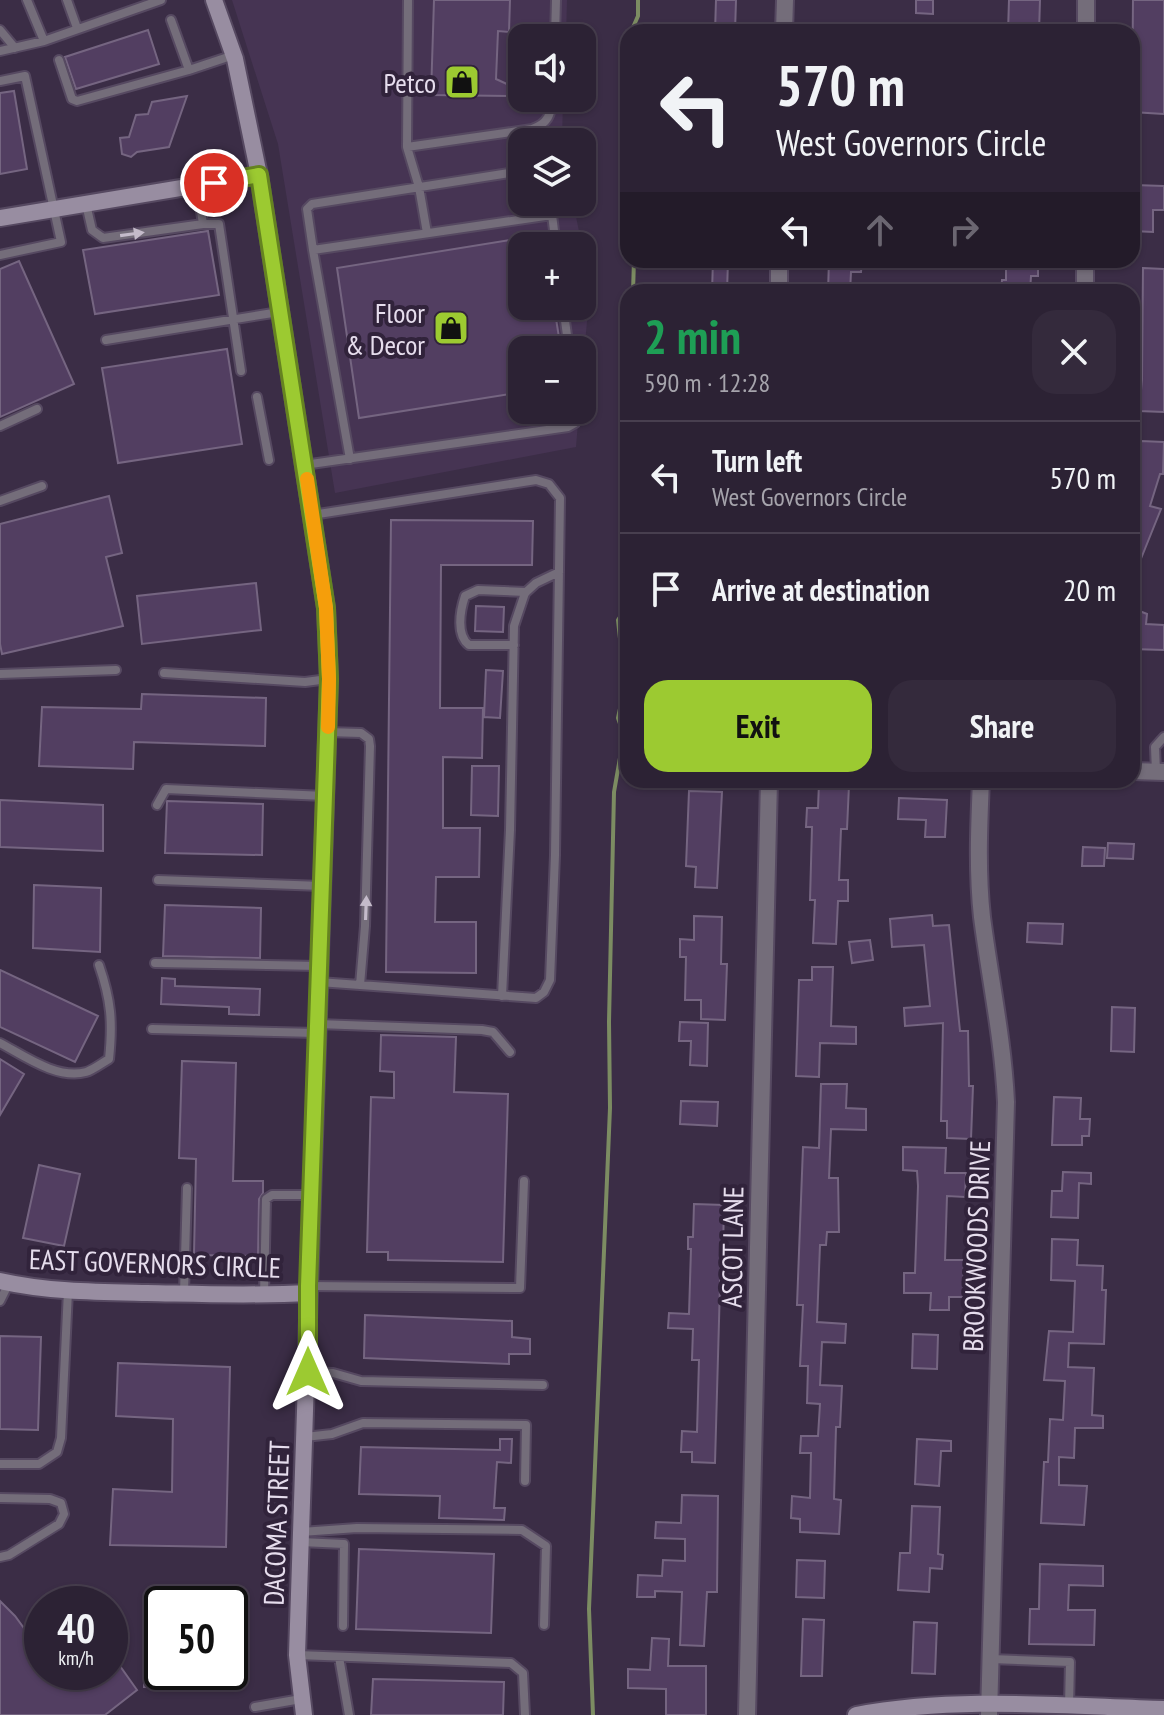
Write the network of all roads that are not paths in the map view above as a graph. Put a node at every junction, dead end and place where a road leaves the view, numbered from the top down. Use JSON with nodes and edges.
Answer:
{"nodes":[{"id":1,"x":27,"y":0,"type":"edge"},
{"id":2,"x":67,"y":0,"type":"edge"},
{"id":3,"x":119,"y":0,"type":"edge"},
{"id":4,"x":160,"y":0,"type":"edge"},
{"id":5,"x":214,"y":0,"type":"edge"},
{"id":6,"x":408,"y":0,"type":"edge"},
{"id":7,"x":556,"y":0,"type":"edge"},
{"id":8,"x":785,"y":0,"type":"edge"},
{"id":9,"x":1086,"y":0,"type":"edge"},
{"id":10,"x":124,"y":12,"type":"junction"},
{"id":11,"x":171,"y":20,"type":"dead end"},
{"id":12,"x":555,"y":24,"type":"edge"},
{"id":13,"x":784,"y":24,"type":"edge"},
{"id":14,"x":1086,"y":24,"type":"edge"},
{"id":15,"x":77,"y":28,"type":"junction"},
{"id":16,"x":0,"y":30,"type":"edge"},
{"id":17,"x":44,"y":41,"type":"junction"},
{"id":18,"x":15,"y":48,"type":"junction"},
{"id":19,"x":0,"y":51,"type":"edge"},
{"id":20,"x":234,"y":55,"type":"junction"},
{"id":21,"x":59,"y":60,"type":"dead end"},
{"id":22,"x":189,"y":70,"type":"junction"},
{"id":23,"x":0,"y":81,"type":"edge"},
{"id":24,"x":550,"y":112,"type":"edge"},
{"id":25,"x":535,"y":128,"type":"edge"},
{"id":26,"x":508,"y":132,"type":"edge"},
{"id":27,"x":407,"y":147,"type":"junction"},
{"id":28,"x":508,"y":173,"type":"edge"},
{"id":29,"x":259,"y":175,"type":"junction"},
{"id":30,"x":197,"y":185,"type":"junction"},
{"id":31,"x":419,"y":187,"type":"junction"},
{"id":32,"x":86,"y":204,"type":"junction"},
{"id":33,"x":55,"y":209,"type":"junction"},
{"id":34,"x":545,"y":216,"type":"edge"},
{"id":35,"x":0,"y":218,"type":"edge"},
{"id":36,"x":203,"y":224,"type":"junction"},
{"id":37,"x":427,"y":233,"type":"junction"},
{"id":38,"x":313,"y":250,"type":"junction"},
{"id":39,"x":0,"y":255,"type":"edge"},
{"id":40,"x":280,"y":312,"type":"junction"},
{"id":41,"x":235,"y":319,"type":"junction"},
{"id":42,"x":106,"y":340,"type":"dead end"},
{"id":43,"x":241,"y":371,"type":"dead end"},
{"id":44,"x":257,"y":397,"type":"dead end"},
{"id":45,"x":37,"y":409,"type":"dead end"},
{"id":46,"x":573,"y":424,"type":"edge"},
{"id":47,"x":0,"y":426,"type":"edge"},
{"id":48,"x":350,"y":459,"type":"junction"},
{"id":49,"x":269,"y":460,"type":"dead end"},
{"id":50,"x":304,"y":465,"type":"junction"},
{"id":51,"x":42,"y":486,"type":"dead end"},
{"id":52,"x":0,"y":501,"type":"edge"},
{"id":53,"x":312,"y":515,"type":"junction"},
{"id":54,"x":559,"y":572,"type":"junction"},
{"id":55,"x":526,"y":592,"type":"junction"},
{"id":56,"x":514,"y":645,"type":"junction"},
{"id":57,"x":116,"y":670,"type":"dead end"},
{"id":58,"x":164,"y":673,"type":"dead end"},
{"id":59,"x":0,"y":674,"type":"edge"},
{"id":60,"x":329,"y":679,"type":"junction"},
{"id":61,"x":327,"y":732,"type":"junction"},
{"id":62,"x":1164,"y":737,"type":"edge"},
{"id":63,"x":1140,"y":771,"type":"edge"},
{"id":64,"x":1160,"y":772,"type":"edge"},
{"id":65,"x":769,"y":788,"type":"edge"},
{"id":66,"x":981,"y":788,"type":"edge"},
{"id":67,"x":325,"y":796,"type":"junction"},
{"id":68,"x":157,"y":805,"type":"dead end"},
{"id":69,"x":158,"y":880,"type":"dead end"},
{"id":70,"x":322,"y":886,"type":"junction"},
{"id":71,"x":155,"y":963,"type":"dead end"},
{"id":72,"x":99,"y":965,"type":"dead end"},
{"id":73,"x":319,"y":974,"type":"junction"},
{"id":74,"x":360,"y":985,"type":"junction"},
{"id":75,"x":502,"y":996,"type":"junction"},
{"id":76,"x":152,"y":1029,"type":"dead end"},
{"id":77,"x":317,"y":1029,"type":"junction"},
{"id":78,"x":0,"y":1043,"type":"edge"},
{"id":79,"x":510,"y":1052,"type":"dead end"},
{"id":80,"x":524,"y":1181,"type":"dead end"},
{"id":81,"x":187,"y":1188,"type":"dead end"},
{"id":82,"x":311,"y":1195,"type":"junction"},
{"id":83,"x":5,"y":1282,"type":"edge"},
{"id":84,"x":308,"y":1290,"type":"junction"},
{"id":85,"x":68,"y":1291,"type":"junction"},
{"id":86,"x":184,"y":1294,"type":"junction"},
{"id":87,"x":264,"y":1296,"type":"junction"},
{"id":88,"x":0,"y":1301,"type":"edge"},
{"id":89,"x":308,"y":1372,"type":"junction"},
{"id":90,"x":543,"y":1385,"type":"dead end"},
{"id":91,"x":305,"y":1437,"type":"junction"},
{"id":92,"x":0,"y":1464,"type":"edge"},
{"id":93,"x":525,"y":1481,"type":"dead end"},
{"id":94,"x":0,"y":1498,"type":"edge"},
{"id":95,"x":301,"y":1537,"type":"junction"},
{"id":96,"x":0,"y":1557,"type":"edge"},
{"id":97,"x":544,"y":1625,"type":"dead end"},
{"id":98,"x":343,"y":1626,"type":"dead end"},
{"id":99,"x":297,"y":1655,"type":"junction"},
{"id":100,"x":339,"y":1657,"type":"junction"},
{"id":101,"x":991,"y":1659,"type":"junction"},
{"id":102,"x":255,"y":1707,"type":"dead end"},
{"id":103,"x":302,"y":1707,"type":"edge"},
{"id":104,"x":1069,"y":1707,"type":"junction"},
{"id":105,"x":1164,"y":1709,"type":"edge"},
{"id":106,"x":989,"y":1710,"type":"edge"},
{"id":107,"x":349,"y":1715,"type":"edge"},
{"id":108,"x":525,"y":1715,"type":"edge"},
{"id":109,"x":747,"y":1715,"type":"edge"},
{"id":110,"x":856,"y":1715,"type":"edge"}],
"edges":[{"from":1,"to":17,"type":"lane"},
{"from":2,"to":15,"type":"lane"},
{"from":3,"to":10,"type":"lane"},
{"from":4,"to":10,"type":"lane"},
{"from":5,"to":20,"type":"main road","name":"DACOMA STREET"},
{"from":6,"to":27,"type":"lane"},
{"from":7,"to":12,"type":"lane"},
{"from":8,"to":13,"type":"street"},
{"from":9,"to":14,"type":"street"},
{"from":10,"to":15,"type":"lane"},
{"from":11,"to":22,"type":"lane"},
{"from":15,"to":17,"type":"lane"},
{"from":16,"to":18,"type":"lane"},
{"from":17,"to":18,"type":"lane"},
{"from":18,"to":19,"type":"lane"},
{"from":20,"to":22,"type":"lane"},
{"from":20,"to":29,"type":"main road","name":"DACOMA STREET"},
{"from":21,"to":22,"type":"lane"},
{"from":23,"to":33,"type":"lane"},
{"from":24,"to":25,"type":"lane"},
{"from":26,"to":27,"type":"lane"},
{"from":27,"to":31,"type":"lane"},
{"from":28,"to":31,"type":"lane"},
{"from":29,"to":30,"type":"main road"},
{"from":29,"to":40,"type":"main road","name":"DACOMA STREET"},
{"from":30,"to":32,"type":"main road"},
{"from":30,"to":36,"type":"lane"},
{"from":31,"to":37,"type":"lane"},
{"from":31,"to":38,"type":"lane"},
{"from":32,"to":33,"type":"main road"},
{"from":32,"to":36,"type":"lane","one_way":true},
{"from":33,"to":35,"type":"main road"},
{"from":33,"to":39,"type":"lane"},
{"from":34,"to":37,"type":"lane"},
{"from":36,"to":41,"type":"lane"},
{"from":37,"to":38,"type":"lane"},
{"from":38,"to":48,"type":"lane"},
{"from":40,"to":41,"type":"lane"},
{"from":40,"to":50,"type":"main road","name":"DACOMA STREET"},
{"from":41,"to":42,"type":"lane"},
{"from":41,"to":43,"type":"lane"},
{"from":44,"to":49,"type":"lane"},
{"from":45,"to":47,"type":"lane"},
{"from":46,"to":48,"type":"lane"},
{"from":48,"to":50,"type":"lane"},
{"from":50,"to":53,"type":"main road","name":"DACOMA STREET"},
{"from":51,"to":52,"type":"lane"},
{"from":53,"to":54,"type":"lane"},
{"from":53,"to":60,"type":"main road","name":"DACOMA STREET"},
{"from":54,"to":55,"type":"lane"},
{"from":54,"to":75,"type":"lane"},
{"from":55,"to":56,"type":"lane"},
{"from":55,"to":56,"type":"lane"},
{"from":56,"to":75,"type":"lane"},
{"from":57,"to":59,"type":"lane"},
{"from":58,"to":60,"type":"lane"},
{"from":60,"to":61,"type":"main road","name":"DACOMA STREET"},
{"from":61,"to":67,"type":"main road","name":"DACOMA STREET"},
{"from":74,"to":61,"type":"lane","one_way":true},
{"from":62,"to":64,"type":"lane"},
{"from":63,"to":64,"type":"street"},
{"from":65,"to":109,"type":"street","name":"ASCOT LANE"},
{"from":66,"to":101,"type":"street","name":"BROOKWOODS DRIVE"},
{"from":67,"to":68,"type":"lane"},
{"from":67,"to":70,"type":"main road","name":"DACOMA STREET"},
{"from":69,"to":70,"type":"lane"},
{"from":70,"to":73,"type":"main road","name":"DACOMA STREET"},
{"from":71,"to":73,"type":"lane"},
{"from":72,"to":78,"type":"lane"},
{"from":73,"to":74,"type":"lane"},
{"from":73,"to":77,"type":"main road","name":"DACOMA STREET"},
{"from":74,"to":75,"type":"lane"},
{"from":76,"to":77,"type":"lane"},
{"from":77,"to":79,"type":"lane"},
{"from":77,"to":82,"type":"main road","name":"DACOMA STREET"},
{"from":80,"to":84,"type":"lane"},
{"from":81,"to":86,"type":"lane"},
{"from":82,"to":84,"type":"main road","name":"DACOMA STREET"},
{"from":82,"to":87,"type":"lane"},
{"from":83,"to":85,"type":"main road","name":"EAST GOVERNORS CIRCLE"},
{"from":83,"to":88,"type":"lane"},
{"from":84,"to":87,"type":"main road","name":"EAST GOVERNORS CIRCLE"},
{"from":84,"to":89,"type":"main road","name":"DACOMA STREET"},
{"from":85,"to":86,"type":"main road","name":"EAST GOVERNORS CIRCLE"},
{"from":85,"to":92,"type":"lane"},
{"from":86,"to":87,"type":"main road","name":"EAST GOVERNORS CIRCLE"},
{"from":89,"to":90,"type":"lane"},
{"from":89,"to":91,"type":"main road","name":"DACOMA STREET"},
{"from":91,"to":93,"type":"lane"},
{"from":91,"to":95,"type":"main road","name":"DACOMA STREET"},
{"from":94,"to":96,"type":"lane"},
{"from":95,"to":97,"type":"lane"},
{"from":95,"to":98,"type":"lane"},
{"from":95,"to":99,"type":"main road","name":"DACOMA STREET"},
{"from":99,"to":100,"type":"lane"},
{"from":99,"to":103,"type":"main road","name":"DACOMA STREET"},
{"from":100,"to":107,"type":"lane"},
{"from":100,"to":108,"type":"lane"},
{"from":101,"to":104,"type":"lane"},
{"from":101,"to":106,"type":"street","name":"BROOKWOODS DRIVE"},
{"from":102,"to":103,"type":"lane"},
{"from":104,"to":105,"type":"main road"},
{"from":104,"to":106,"type":"main road"},
{"from":106,"to":110,"type":"main road"}]}
